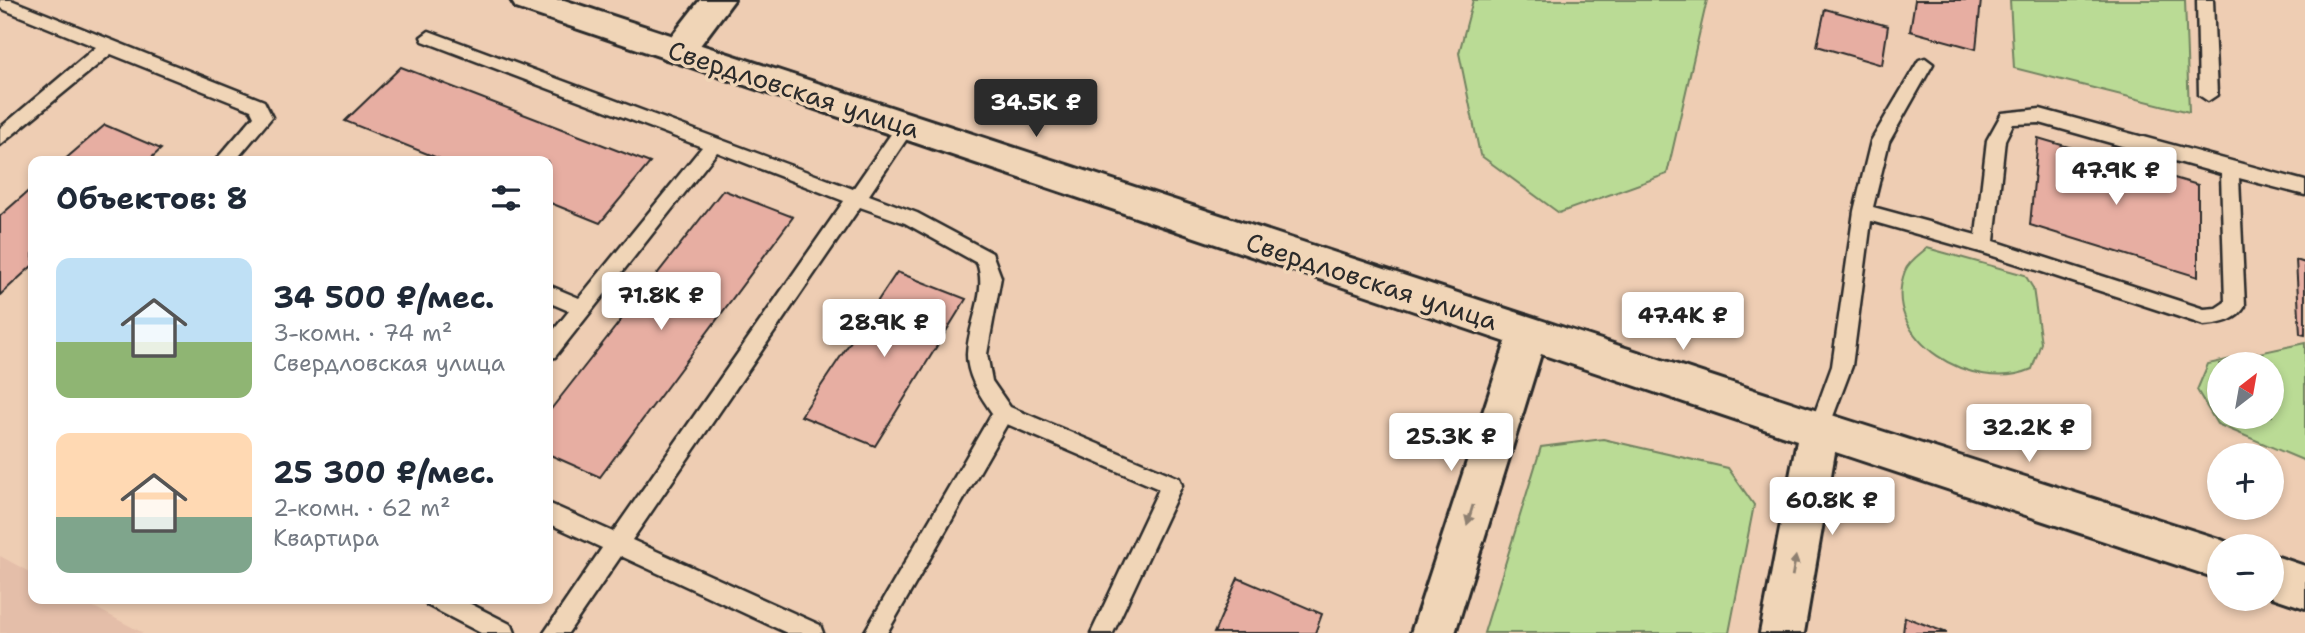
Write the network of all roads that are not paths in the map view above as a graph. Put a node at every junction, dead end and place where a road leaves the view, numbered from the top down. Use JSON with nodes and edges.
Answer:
{"nodes":[{"id":1,"x":527,"y":0,"type":"edge"},
{"id":2,"x":718,"y":0,"type":"edge"},
{"id":3,"x":2205,"y":0,"type":"edge"},
{"id":4,"x":0,"y":2,"type":"edge"},
{"id":5,"x":429,"y":37,"type":"dead end"},
{"id":6,"x":109,"y":46,"type":"junction"},
{"id":7,"x":678,"y":50,"type":"junction"},
{"id":8,"x":1925,"y":64,"type":"dead end"},
{"id":9,"x":2208,"y":95,"type":"dead end"},
{"id":10,"x":906,"y":126,"type":"junction"},
{"id":11,"x":0,"y":138,"type":"edge"},
{"id":12,"x":713,"y":145,"type":"junction"},
{"id":13,"x":232,"y":156,"type":"edge"},
{"id":14,"x":2230,"y":169,"type":"junction"},
{"id":15,"x":2305,"y":188,"type":"edge"},
{"id":16,"x":859,"y":198,"type":"junction"},
{"id":17,"x":1863,"y":211,"type":"junction"},
{"id":18,"x":1984,"y":245,"type":"junction"},
{"id":19,"x":553,"y":295,"type":"edge"},
{"id":20,"x":582,"y":308,"type":"junction"},
{"id":21,"x":1528,"y":333,"type":"junction"},
{"id":22,"x":553,"y":345,"type":"edge"},
{"id":23,"x":1003,"y":413,"type":"junction"},
{"id":24,"x":1819,"y":429,"type":"junction"},
{"id":25,"x":553,"y":515,"type":"edge"},
{"id":26,"x":617,"y":544,"type":"junction"},
{"id":27,"x":2207,"y":555,"type":"edge"},
{"id":28,"x":2284,"y":580,"type":"edge"},
{"id":29,"x":2305,"y":587,"type":"edge"},
{"id":30,"x":447,"y":604,"type":"edge"},
{"id":31,"x":504,"y":633,"type":"edge"},
{"id":32,"x":555,"y":633,"type":"edge"},
{"id":33,"x":812,"y":633,"type":"edge"},
{"id":34,"x":875,"y":633,"type":"edge"},
{"id":35,"x":1102,"y":633,"type":"edge"},
{"id":36,"x":1433,"y":633,"type":"edge"},
{"id":37,"x":1782,"y":633,"type":"edge"}],
"edges":[{"from":1,"to":7,"type":"main road","name":"Свердловская улица"},
{"from":2,"to":7,"type":"main road"},
{"from":3,"to":9,"type":"lane"},
{"from":4,"to":6,"type":"lane"},
{"from":5,"to":12,"type":"lane"},
{"from":6,"to":11,"type":"lane"},
{"from":6,"to":13,"type":"lane"},
{"from":7,"to":10,"type":"main road","name":"Свердловская улица"},
{"from":8,"to":17,"type":"lane"},
{"from":10,"to":16,"type":"lane"},
{"from":10,"to":21,"type":"main road","name":"Свердловская улица"},
{"from":12,"to":16,"type":"lane"},
{"from":12,"to":20,"type":"lane"},
{"from":14,"to":15,"type":"lane"},
{"from":14,"to":18,"type":"lane"},
{"from":14,"to":18,"type":"lane"},
{"from":16,"to":23,"type":"lane"},
{"from":16,"to":26,"type":"lane"},
{"from":17,"to":18,"type":"lane"},
{"from":17,"to":24,"type":"lane"},
{"from":19,"to":20,"type":"lane"},
{"from":20,"to":22,"type":"lane"},
{"from":21,"to":24,"type":"main road","name":"Свердловская улица"},
{"from":21,"to":36,"type":"main road","one_way":true},
{"from":23,"to":34,"type":"lane"},
{"from":23,"to":35,"type":"lane"},
{"from":24,"to":27,"type":"main road","name":"Свердловская улица"},
{"from":37,"to":24,"type":"main road","one_way":true},
{"from":25,"to":26,"type":"lane"},
{"from":26,"to":32,"type":"lane"},
{"from":26,"to":33,"type":"lane"},
{"from":28,"to":29,"type":"main road"},
{"from":30,"to":31,"type":"lane"}]}
